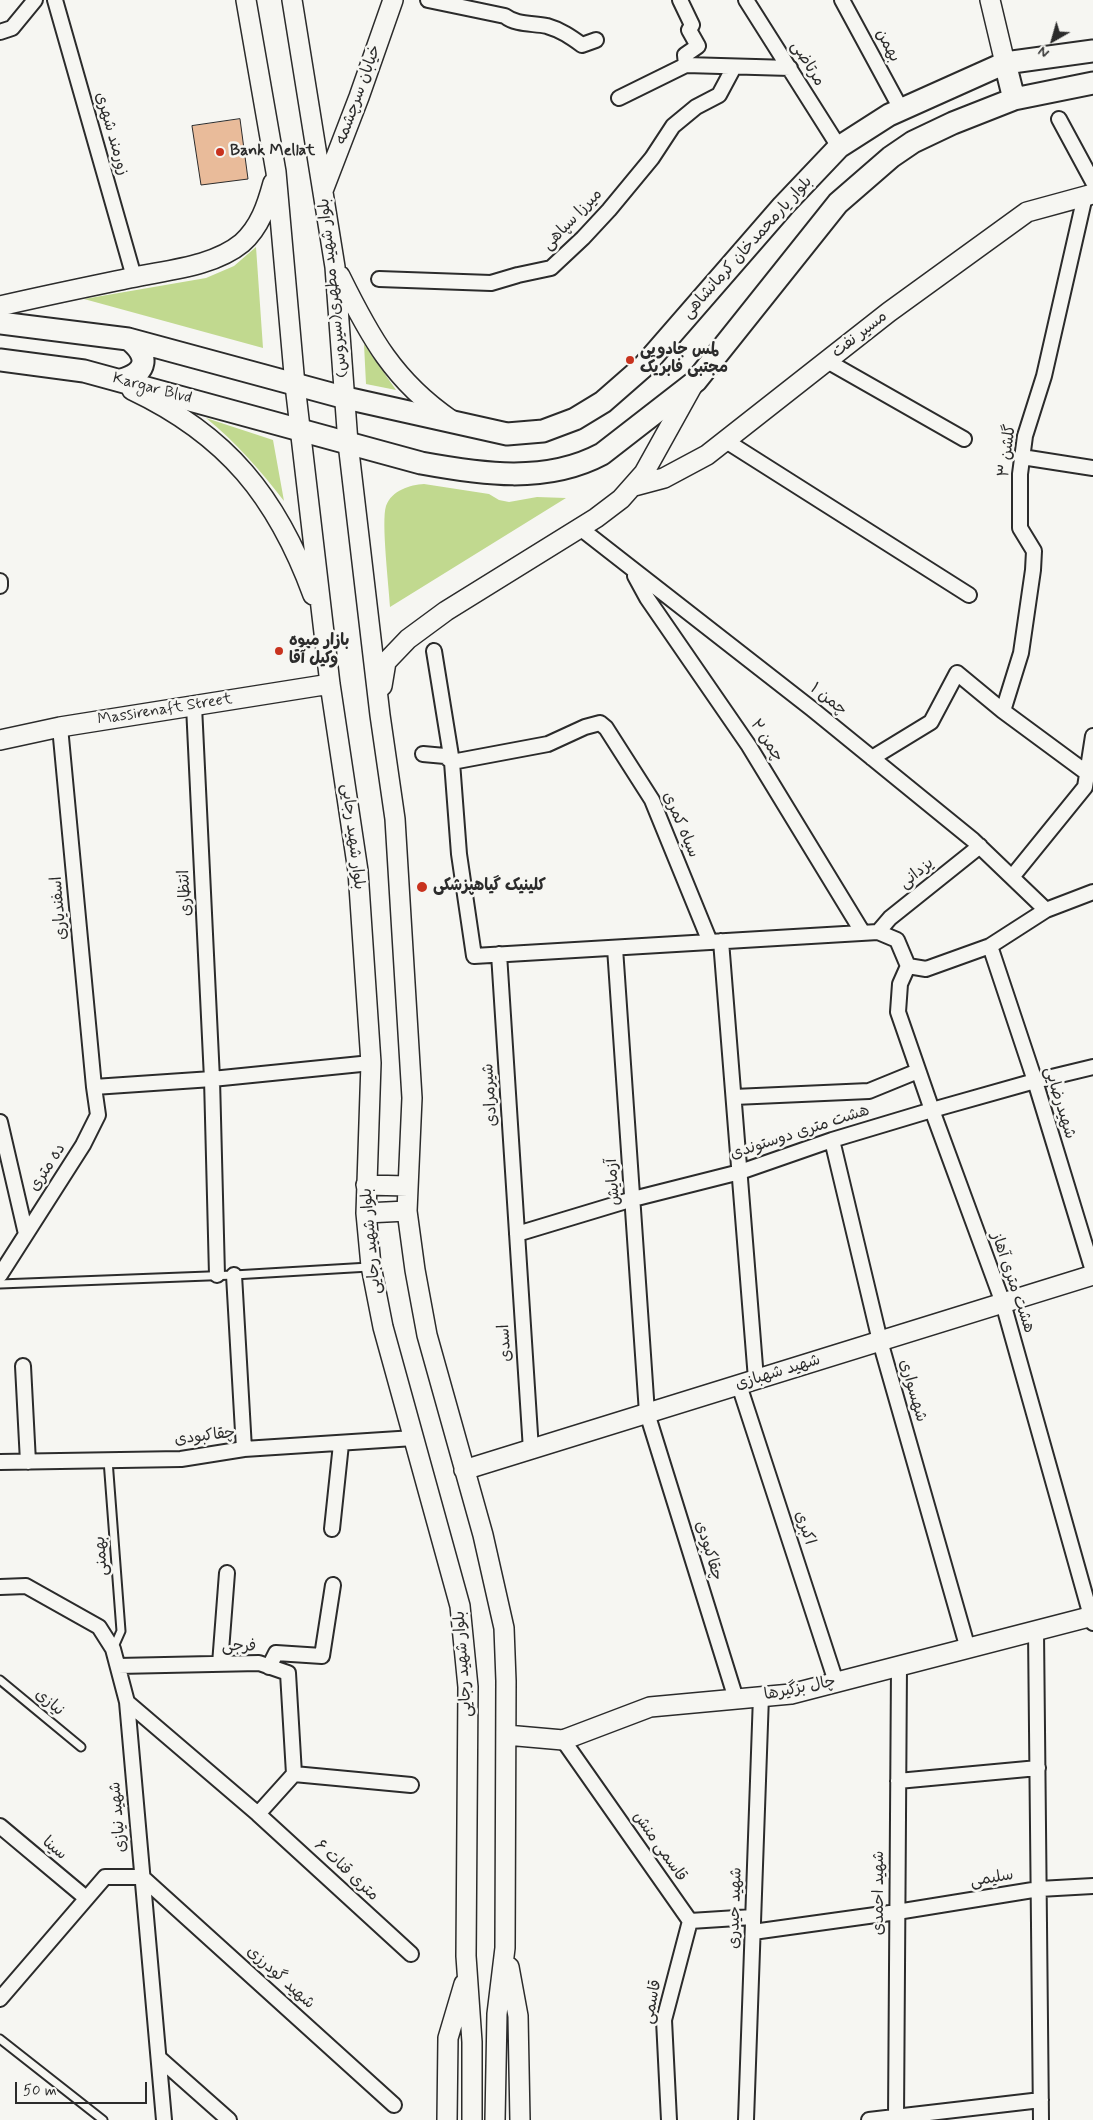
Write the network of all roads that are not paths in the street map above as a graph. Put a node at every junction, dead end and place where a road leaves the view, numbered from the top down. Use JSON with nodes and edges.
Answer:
{"nodes":[{"id":1,"x":35,"y":0,"type":"edge"},
{"id":2,"x":55,"y":0,"type":"edge"},
{"id":3,"x":246,"y":0,"type":"edge"},
{"id":4,"x":292,"y":0,"type":"edge"},
{"id":5,"x":393,"y":0,"type":"edge"},
{"id":6,"x":428,"y":0,"type":"edge"},
{"id":7,"x":680,"y":0,"type":"edge"},
{"id":8,"x":746,"y":0,"type":"edge"},
{"id":9,"x":842,"y":0,"type":"edge"},
{"id":10,"x":990,"y":0,"type":"edge"},
{"id":11,"x":0,"y":32,"type":"edge"},
{"id":12,"x":596,"y":40,"type":"dead end"},
{"id":13,"x":1093,"y":51,"type":"edge"},
{"id":14,"x":1004,"y":63,"type":"junction"},
{"id":15,"x":686,"y":64,"type":"junction"},
{"id":16,"x":734,"y":68,"type":"junction"},
{"id":17,"x":790,"y":68,"type":"junction"},
{"id":18,"x":1093,"y":83,"type":"edge"},
{"id":19,"x":620,"y":98,"type":"dead end"},
{"id":20,"x":1014,"y":99,"type":"junction"},
{"id":21,"x":901,"y":109,"type":"junction"},
{"id":22,"x":1059,"y":119,"type":"dead end"},
{"id":23,"x":840,"y":147,"type":"junction"},
{"id":24,"x":276,"y":172,"type":"junction"},
{"id":25,"x":323,"y":190,"type":"junction"},
{"id":26,"x":1090,"y":190,"type":"edge"},
{"id":27,"x":335,"y":267,"type":"junction"},
{"id":28,"x":134,"y":277,"type":"junction"},
{"id":29,"x":379,"y":279,"type":"dead end"},
{"id":30,"x":0,"y":306,"type":"edge"},
{"id":31,"x":0,"y":322,"type":"edge"},
{"id":32,"x":128,"y":339,"type":"junction"},
{"id":33,"x":0,"y":360,"type":"edge"},
{"id":34,"x":827,"y":361,"type":"junction"},
{"id":35,"x":84,"y":371,"type":"junction"},
{"id":36,"x":121,"y":380,"type":"junction"},
{"id":37,"x":696,"y":381,"type":"junction"},
{"id":38,"x":295,"y":385,"type":"junction"},
{"id":39,"x":346,"y":398,"type":"junction"},
{"id":40,"x":452,"y":421,"type":"junction"},
{"id":41,"x":301,"y":429,"type":"junction"},
{"id":42,"x":964,"y":439,"type":"dead end"},
{"id":43,"x":726,"y":441,"type":"junction"},
{"id":44,"x":348,"y":443,"type":"junction"},
{"id":45,"x":1022,"y":457,"type":"junction"},
{"id":46,"x":1093,"y":468,"type":"edge"},
{"id":47,"x":634,"y":486,"type":"junction"},
{"id":48,"x":580,"y":528,"type":"junction"},
{"id":49,"x":633,"y":571,"type":"junction"},
{"id":50,"x":0,"y":581,"type":"edge"},
{"id":51,"x":0,"y":586,"type":"edge"},
{"id":52,"x":969,"y":595,"type":"dead end"},
{"id":53,"x":323,"y":624,"type":"junction"},
{"id":54,"x":434,"y":651,"type":"dead end"},
{"id":55,"x":330,"y":684,"type":"junction"},
{"id":56,"x":194,"y":706,"type":"junction"},
{"id":57,"x":1003,"y":711,"type":"junction"},
{"id":58,"x":380,"y":715,"type":"junction"},
{"id":59,"x":60,"y":727,"type":"junction"},
{"id":60,"x":1093,"y":736,"type":"edge"},
{"id":61,"x":0,"y":740,"type":"edge"},
{"id":62,"x":423,"y":754,"type":"dead end"},
{"id":63,"x":872,"y":758,"type":"junction"},
{"id":64,"x":452,"y":762,"type":"junction"},
{"id":65,"x":1087,"y":773,"type":"junction"},
{"id":66,"x":980,"y":846,"type":"junction"},
{"id":67,"x":1012,"y":877,"type":"junction"},
{"id":68,"x":1093,"y":892,"type":"edge"},
{"id":69,"x":1046,"y":910,"type":"junction"},
{"id":70,"x":878,"y":932,"type":"junction"},
{"id":71,"x":863,"y":933,"type":"junction"},
{"id":72,"x":716,"y":942,"type":"junction"},
{"id":73,"x":990,"y":946,"type":"junction"},
{"id":74,"x":615,"y":948,"type":"junction"},
{"id":75,"x":499,"y":954,"type":"junction"},
{"id":76,"x":908,"y":966,"type":"junction"},
{"id":77,"x":371,"y":1063,"type":"junction"},
{"id":78,"x":1093,"y":1067,"type":"edge"},
{"id":79,"x":918,"y":1071,"type":"junction"},
{"id":80,"x":212,"y":1079,"type":"junction"},
{"id":81,"x":1035,"y":1081,"type":"junction"},
{"id":82,"x":94,"y":1087,"type":"junction"},
{"id":83,"x":734,"y":1097,"type":"junction"},
{"id":84,"x":932,"y":1110,"type":"junction"},
{"id":85,"x":0,"y":1122,"type":"edge"},
{"id":86,"x":832,"y":1140,"type":"junction"},
{"id":87,"x":740,"y":1172,"type":"junction"},
{"id":88,"x":366,"y":1185,"type":"junction"},
{"id":89,"x":408,"y":1186,"type":"junction"},
{"id":90,"x":633,"y":1199,"type":"junction"},
{"id":91,"x":407,"y":1211,"type":"junction"},
{"id":92,"x":366,"y":1213,"type":"junction"},
{"id":93,"x":26,"y":1234,"type":"junction"},
{"id":94,"x":517,"y":1234,"type":"junction"},
{"id":95,"x":371,"y":1266,"type":"junction"},
{"id":96,"x":1093,"y":1271,"type":"edge"},
{"id":97,"x":0,"y":1275,"type":"edge"},
{"id":98,"x":217,"y":1275,"type":"junction"},
{"id":99,"x":234,"y":1275,"type":"junction"},
{"id":100,"x":1093,"y":1275,"type":"edge"},
{"id":101,"x":0,"y":1284,"type":"edge"},
{"id":102,"x":1003,"y":1303,"type":"junction"},
{"id":103,"x":880,"y":1342,"type":"junction"},
{"id":104,"x":23,"y":1366,"type":"dead end"},
{"id":105,"x":748,"y":1382,"type":"junction"},
{"id":106,"x":647,"y":1413,"type":"junction"},
{"id":107,"x":414,"y":1438,"type":"junction"},
{"id":108,"x":341,"y":1444,"type":"junction"},
{"id":109,"x":244,"y":1449,"type":"junction"},
{"id":110,"x":531,"y":1450,"type":"junction"},
{"id":111,"x":108,"y":1460,"type":"junction"},
{"id":112,"x":0,"y":1462,"type":"edge"},
{"id":113,"x":28,"y":1462,"type":"junction"},
{"id":114,"x":464,"y":1470,"type":"junction"},
{"id":115,"x":332,"y":1529,"type":"dead end"},
{"id":116,"x":227,"y":1573,"type":"dead end"},
{"id":117,"x":333,"y":1585,"type":"dead end"},
{"id":118,"x":0,"y":1587,"type":"edge"},
{"id":119,"x":1092,"y":1618,"type":"edge"},
{"id":120,"x":1036,"y":1631,"type":"junction"},
{"id":121,"x":113,"y":1649,"type":"junction"},
{"id":122,"x":968,"y":1649,"type":"junction"},
{"id":123,"x":220,"y":1664,"type":"junction"},
{"id":124,"x":118,"y":1666,"type":"junction"},
{"id":125,"x":899,"y":1666,"type":"junction"},
{"id":126,"x":269,"y":1667,"type":"junction"},
{"id":127,"x":0,"y":1680,"type":"edge"},
{"id":128,"x":836,"y":1682,"type":"junction"},
{"id":129,"x":761,"y":1696,"type":"junction"},
{"id":130,"x":736,"y":1699,"type":"junction"},
{"id":131,"x":127,"y":1702,"type":"junction"},
{"id":132,"x":506,"y":1735,"type":"junction"},
{"id":133,"x":562,"y":1740,"type":"junction"},
{"id":134,"x":81,"y":1747,"type":"dead end"},
{"id":135,"x":1038,"y":1768,"type":"junction"},
{"id":136,"x":294,"y":1774,"type":"junction"},
{"id":137,"x":898,"y":1781,"type":"junction"},
{"id":138,"x":411,"y":1785,"type":"dead end"},
{"id":139,"x":258,"y":1814,"type":"junction"},
{"id":140,"x":0,"y":1826,"type":"edge"},
{"id":141,"x":142,"y":1877,"type":"junction"},
{"id":142,"x":1093,"y":1886,"type":"edge"},
{"id":143,"x":1039,"y":1889,"type":"junction"},
{"id":144,"x":86,"y":1898,"type":"junction"},
{"id":145,"x":897,"y":1912,"type":"junction"},
{"id":146,"x":753,"y":1916,"type":"junction"},
{"id":147,"x":690,"y":1921,"type":"junction"},
{"id":148,"x":753,"y":1932,"type":"junction"},
{"id":149,"x":505,"y":1948,"type":"junction"},
{"id":150,"x":411,"y":1954,"type":"dead end"},
{"id":151,"x":467,"y":1973,"type":"junction"},
{"id":152,"x":2,"y":1993,"type":"edge"},
{"id":153,"x":0,"y":2039,"type":"edge"},
{"id":154,"x":159,"y":2058,"type":"junction"},
{"id":155,"x":1040,"y":2100,"type":"junction"},
{"id":156,"x":394,"y":2105,"type":"dead end"},
{"id":157,"x":896,"y":2118,"type":"edge"},
{"id":158,"x":103,"y":2120,"type":"edge"},
{"id":159,"x":164,"y":2120,"type":"edge"},
{"id":160,"x":229,"y":2120,"type":"edge"},
{"id":161,"x":447,"y":2120,"type":"edge"},
{"id":162,"x":472,"y":2120,"type":"edge"},
{"id":163,"x":495,"y":2120,"type":"edge"},
{"id":164,"x":520,"y":2120,"type":"edge"},
{"id":165,"x":670,"y":2120,"type":"edge"},
{"id":166,"x":746,"y":2120,"type":"edge"},
{"id":167,"x":870,"y":2120,"type":"edge"},
{"id":168,"x":1041,"y":2120,"type":"edge"}],
"edges":[{"from":1,"to":11,"type":"street"},
{"from":2,"to":28,"type":"street","name":"زورمند شهری"},
{"from":3,"to":24,"type":"main road"},
{"from":4,"to":25,"type":"main road","name":"بلوار شهید مطهری(سیروس)"},
{"from":5,"to":25,"type":"main road","name":"خیابان سرچشمه"},
{"from":6,"to":12,"type":"street"},
{"from":7,"to":15,"type":"street"},
{"from":8,"to":17,"type":"street","name":"مرتاضی"},
{"from":9,"to":21,"type":"street","name":"بهمن"},
{"from":10,"to":14,"type":"main road"},
{"from":13,"to":14,"type":"main road","name":"بلوار یارمحمدخان کرمانشاهی"},
{"from":14,"to":20,"type":"main road"},
{"from":14,"to":21,"type":"main road","name":"بلوار یارمحمدخان کرمانشاهی"},
{"from":15,"to":16,"type":"street"},
{"from":15,"to":19,"type":"street"},
{"from":16,"to":17,"type":"street"},
{"from":16,"to":29,"type":"street","name":"میرزا سپاهی"},
{"from":17,"to":23,"type":"street","name":"مرتاضی"},
{"from":18,"to":20,"type":"main road"},
{"from":20,"to":37,"type":"main road"},
{"from":21,"to":23,"type":"main road","name":"بلوار یارمحمدخان کرمانشاهی"},
{"from":22,"to":26,"type":"street"},
{"from":23,"to":40,"type":"main road","name":"بلوار یارمحمدخان کرمانشاهی"},
{"from":24,"to":28,"type":"main road"},
{"from":24,"to":38,"type":"main road"},
{"from":25,"to":27,"type":"main road","name":"بلوار شهید مطهری(سیروس)"},
{"from":26,"to":34,"type":"main road","name":"مسیر نفت"},
{"from":26,"to":45,"type":"street","name":"گلشن ۳"},
{"from":27,"to":39,"type":"main road","name":"بلوار شهید مطهری(سیروس)"},
{"from":27,"to":40,"type":"main road"},
{"from":28,"to":30,"type":"main road"},
{"from":31,"to":32,"type":"main road"},
{"from":32,"to":36,"type":"main road"},
{"from":32,"to":38,"type":"main road"},
{"from":33,"to":35,"type":"main road","name":"Kargar Blvd"},
{"from":34,"to":42,"type":"street"},
{"from":34,"to":43,"type":"main road","name":"مسیر نفت"},
{"from":35,"to":36,"type":"main road","name":"Kargar Blvd"},
{"from":35,"to":53,"type":"main road"},
{"from":36,"to":41,"type":"main road","name":"Kargar Blvd"},
{"from":37,"to":44,"type":"main road"},
{"from":37,"to":47,"type":"main road"},
{"from":38,"to":39,"type":"main road","name":"بلوار یارمحمدخان کرمانشاهی"},
{"from":38,"to":41,"type":"main road","name":"بلوار شهید رجایی"},
{"from":39,"to":40,"type":"main road","name":"بلوار یارمحمدخان کرمانشاهی"},
{"from":39,"to":44,"type":"main road"},
{"from":41,"to":44,"type":"main road"},
{"from":41,"to":53,"type":"main road","name":"بلوار شهید رجایی"},
{"from":43,"to":47,"type":"main road","name":"مسیر نفت"},
{"from":43,"to":52,"type":"street"},
{"from":44,"to":58,"type":"main road"},
{"from":45,"to":46,"type":"street"},
{"from":45,"to":57,"type":"street","name":"گلشن ۳"},
{"from":47,"to":48,"type":"main road"},
{"from":48,"to":49,"type":"street","name":"چمن ۱"},
{"from":48,"to":58,"type":"main road"},
{"from":49,"to":63,"type":"street","name":"چمن ۱"},
{"from":49,"to":71,"type":"street","name":"چمن ۲"},
{"from":50,"to":51,"type":"street"},
{"from":53,"to":55,"type":"main road","name":"بلوار شهید رجایی"},
{"from":54,"to":64,"type":"street"},
{"from":55,"to":56,"type":"main road","name":"Massirenaft Street"},
{"from":55,"to":77,"type":"main road","name":"بلوار شهید رجایی"},
{"from":56,"to":59,"type":"main road","name":"Massirenaft Street"},
{"from":56,"to":80,"type":"street","name":"انتظاری"},
{"from":57,"to":63,"type":"street"},
{"from":57,"to":65,"type":"street"},
{"from":58,"to":89,"type":"main road"},
{"from":59,"to":61,"type":"main road","name":"Massirenaft Street"},
{"from":59,"to":82,"type":"street","name":"اسفندیاری"},
{"from":60,"to":65,"type":"street"},
{"from":62,"to":64,"type":"street"},
{"from":63,"to":66,"type":"street","name":"چمن ۱"},
{"from":64,"to":72,"type":"street","name":"سیاه کمری"},
{"from":64,"to":75,"type":"street"},
{"from":65,"to":67,"type":"street"},
{"from":66,"to":67,"type":"street","name":"چمن ۱"},
{"from":66,"to":70,"type":"street","name":"یزدانی"},
{"from":67,"to":69,"type":"street","name":"چمن ۱"},
{"from":68,"to":69,"type":"street"},
{"from":69,"to":73,"type":"street"},
{"from":70,"to":71,"type":"street"},
{"from":70,"to":76,"type":"street"},
{"from":71,"to":72,"type":"street"},
{"from":72,"to":74,"type":"street"},
{"from":72,"to":83,"type":"street","name":"سیاه کمری"},
{"from":73,"to":76,"type":"street"},
{"from":73,"to":81,"type":"street","name":"شهیدرضایی"},
{"from":74,"to":75,"type":"street"},
{"from":74,"to":90,"type":"street","name":"آزمایش"},
{"from":75,"to":94,"type":"street","name":"شیرمرادی"},
{"from":76,"to":79,"type":"street","name":"هشت متری آهاز"},
{"from":77,"to":80,"type":"street"},
{"from":77,"to":88,"type":"main road","name":"بلوار شهید رجایی"},
{"from":78,"to":81,"type":"street","name":"هشت متری دوستوندی"},
{"from":79,"to":83,"type":"street"},
{"from":79,"to":84,"type":"street","name":"هشت متری آهاز"},
{"from":80,"to":82,"type":"street"},
{"from":80,"to":98,"type":"street","name":"انتظاری"},
{"from":81,"to":84,"type":"street","name":"هشت متری دوستوندی"},
{"from":81,"to":96,"type":"street","name":"شهیدرضایی"},
{"from":82,"to":93,"type":"street","name":"ده متری"},
{"from":83,"to":87,"type":"street","name":"سیاه کمری"},
{"from":84,"to":86,"type":"street","name":"هشت متری دوستوندی"},
{"from":84,"to":102,"type":"street","name":"هشت متری آهاز"},
{"from":85,"to":93,"type":"street"},
{"from":86,"to":87,"type":"street","name":"هشت متری دوستوندی"},
{"from":86,"to":103,"type":"street","name":"شهسواری"},
{"from":87,"to":90,"type":"street","name":"هشت متری دوستوندی"},
{"from":87,"to":105,"type":"street","name":"اکبری"},
{"from":88,"to":89,"type":"main road"},
{"from":88,"to":92,"type":"main road","name":"بلوار شهید رجایی"},
{"from":89,"to":91,"type":"main road"},
{"from":90,"to":94,"type":"street","name":"هشت متری دوستوندی"},
{"from":90,"to":106,"type":"street","name":"آزمایش"},
{"from":91,"to":92,"type":"main road"},
{"from":91,"to":114,"type":"main road"},
{"from":92,"to":95,"type":"main road","name":"بلوار شهید رجایی"},
{"from":93,"to":97,"type":"street","name":"ده متری"},
{"from":94,"to":110,"type":"street","name":"اسدی"},
{"from":95,"to":99,"type":"lane"},
{"from":95,"to":107,"type":"main road","name":"بلوار شهید رجایی"},
{"from":98,"to":99,"type":"lane"},
{"from":98,"to":101,"type":"lane"},
{"from":99,"to":109,"type":"street"},
{"from":100,"to":102,"type":"main road","name":"شهید شهبازی"},
{"from":102,"to":103,"type":"main road","name":"شهید شهبازی"},
{"from":102,"to":119,"type":"street","name":"هشت متری آهاز"},
{"from":103,"to":105,"type":"main road","name":"شهید شهبازی"},
{"from":103,"to":122,"type":"street","name":"شهسواری"},
{"from":104,"to":113,"type":"street"},
{"from":105,"to":106,"type":"main road","name":"شهید شهبازی"},
{"from":105,"to":128,"type":"street","name":"اکبری"},
{"from":106,"to":110,"type":"main road","name":"شهید شهبازی"},
{"from":106,"to":130,"type":"street","name":"چقاکبودی"},
{"from":107,"to":108,"type":"street","name":"چقاکبودی"},
{"from":107,"to":151,"type":"main road","name":"بلوار شهید رجایی"},
{"from":108,"to":109,"type":"street","name":"چقاکبودی"},
{"from":108,"to":115,"type":"street"},
{"from":109,"to":111,"type":"street","name":"چقاکبودی"},
{"from":110,"to":114,"type":"main road","name":"شهید شهبازی"},
{"from":111,"to":113,"type":"street","name":"چقاکبودی"},
{"from":111,"to":121,"type":"lane","name":"بهمنی"},
{"from":112,"to":113,"type":"street","name":"چقاکبودی"},
{"from":114,"to":132,"type":"main road"},
{"from":116,"to":123,"type":"street"},
{"from":117,"to":126,"type":"street"},
{"from":118,"to":121,"type":"street","name":"شهید نیازی"},
{"from":119,"to":120,"type":"main road","name":"چال بزگیرها"},
{"from":120,"to":122,"type":"main road","name":"چال بزگیرها"},
{"from":120,"to":135,"type":"street"},
{"from":121,"to":124,"type":"street","name":"شهید نیازی"},
{"from":122,"to":125,"type":"main road","name":"چال بزگیرها"},
{"from":123,"to":124,"type":"street","name":"فرجی"},
{"from":123,"to":126,"type":"street","name":"فرجی"},
{"from":124,"to":131,"type":"street","name":"شهید نیازی"},
{"from":125,"to":128,"type":"main road","name":"چال بزگیرها"},
{"from":125,"to":137,"type":"street","name":"شهید احمدی"},
{"from":126,"to":136,"type":"street","name":"فرجی"},
{"from":127,"to":134,"type":"lane","name":"نیازی"},
{"from":128,"to":129,"type":"main road","name":"چال بزگیرها"},
{"from":129,"to":130,"type":"main road","name":"چال بزگیرها"},
{"from":129,"to":146,"type":"street","name":"شهید حیدری"},
{"from":130,"to":133,"type":"main road","name":"چال بزگیرها"},
{"from":131,"to":139,"type":"street","name":"۶ متری قنات"},
{"from":131,"to":141,"type":"street","name":"شهید نیازی"},
{"from":132,"to":133,"type":"main road","name":"چال بزگیرها"},
{"from":132,"to":149,"type":"main road"},
{"from":133,"to":147,"type":"street","name":"قاسمی منش"},
{"from":135,"to":137,"type":"street"},
{"from":135,"to":143,"type":"street"},
{"from":136,"to":138,"type":"street"},
{"from":136,"to":139,"type":"street"},
{"from":137,"to":145,"type":"street","name":"شهید احمدی"},
{"from":139,"to":150,"type":"street","name":"۶ متری قنات"},
{"from":140,"to":144,"type":"street","name":"سینا"},
{"from":141,"to":144,"type":"street"},
{"from":141,"to":154,"type":"street","name":"شهید نیازی"},
{"from":141,"to":156,"type":"street","name":"شهید گودرزی"},
{"from":142,"to":143,"type":"street","name":"سلیمی"},
{"from":143,"to":145,"type":"street","name":"سلیمی"},
{"from":143,"to":155,"type":"street"},
{"from":144,"to":152,"type":"street"},
{"from":145,"to":148,"type":"street","name":"سلیمی"},
{"from":145,"to":157,"type":"street","name":"شهید احمدی"},
{"from":146,"to":147,"type":"street"},
{"from":146,"to":148,"type":"street","name":"شهید حیدری"},
{"from":147,"to":165,"type":"street","name":"قاسمی"},
{"from":148,"to":166,"type":"street","name":"شهید حیدری"},
{"from":149,"to":163,"type":"main road"},
{"from":149,"to":164,"type":"main road"},
{"from":151,"to":161,"type":"main road"},
{"from":151,"to":162,"type":"main road","name":"بلوار شهید رجایی"},
{"from":153,"to":158,"type":"lane"},
{"from":154,"to":159,"type":"street","name":"شهید نیازی"},
{"from":154,"to":160,"type":"street"},
{"from":155,"to":157,"type":"street"},
{"from":155,"to":168,"type":"street"},
{"from":157,"to":167,"type":"street"}]}
